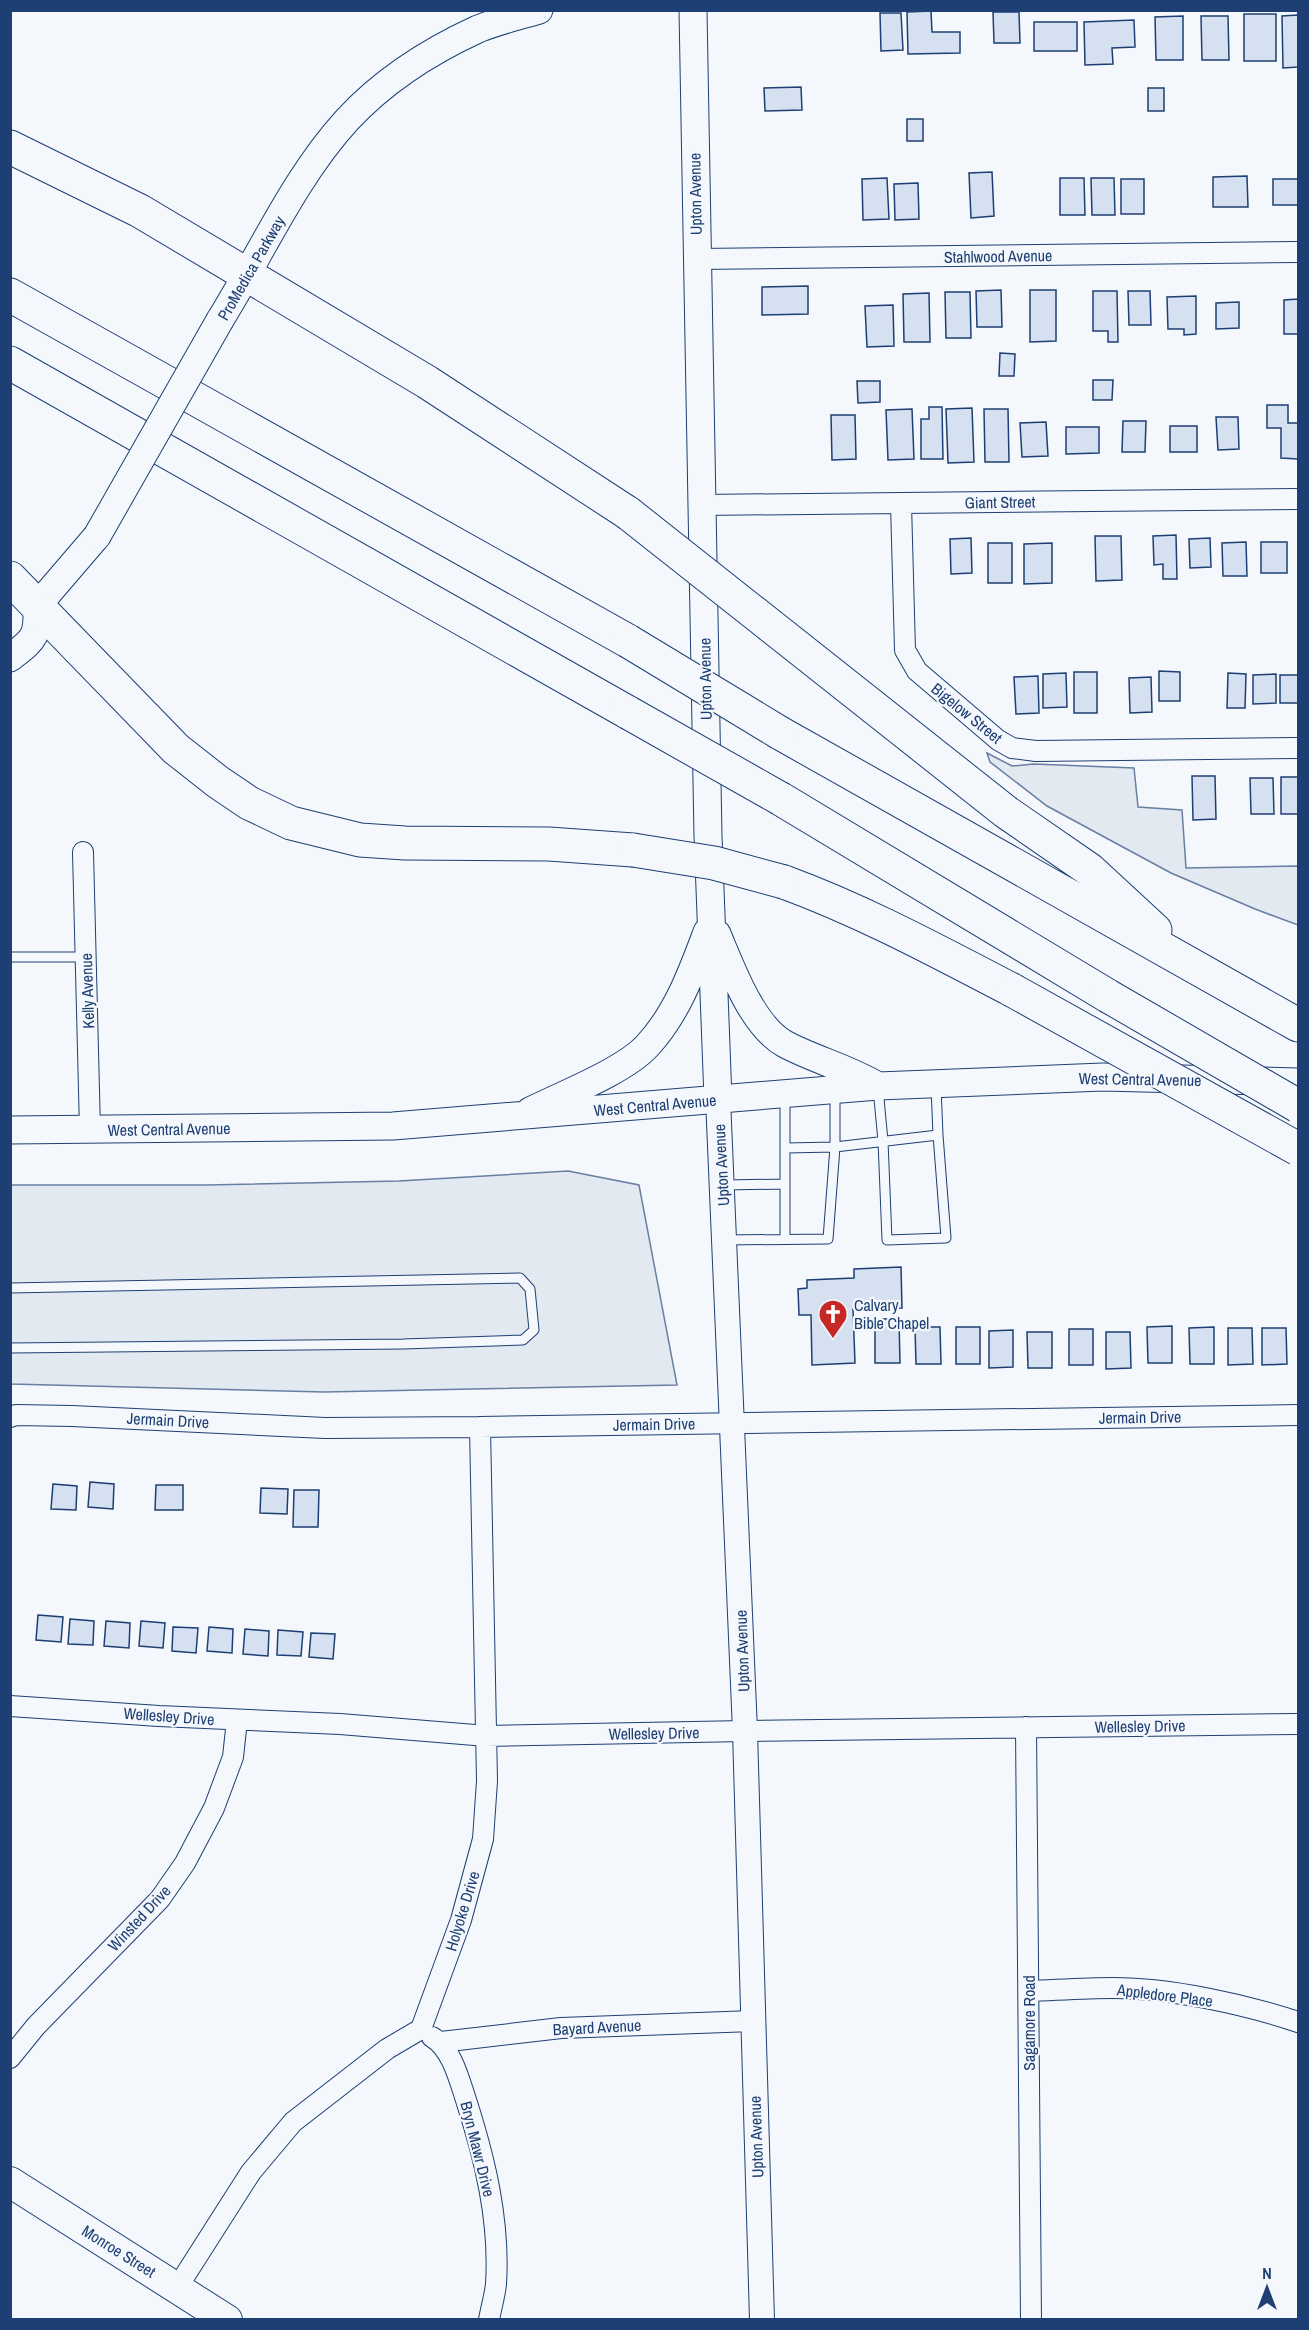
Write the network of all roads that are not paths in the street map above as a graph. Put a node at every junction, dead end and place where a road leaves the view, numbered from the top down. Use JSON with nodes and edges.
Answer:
{"nodes":[{"id":1,"x":539,"y":10,"type":"edge"},
{"id":2,"x":693,"y":10,"type":"edge"},
{"id":3,"x":10,"y":147,"type":"edge"},
{"id":4,"x":1299,"y":252,"type":"edge"},
{"id":5,"x":697,"y":259,"type":"junction"},
{"id":6,"x":247,"y":277,"type":"junction"},
{"id":7,"x":10,"y":295,"type":"edge"},
{"id":8,"x":10,"y":363,"type":"edge"},
{"id":9,"x":1299,"y":499,"type":"edge"},
{"id":10,"x":901,"y":504,"type":"junction"},
{"id":11,"x":701,"y":505,"type":"junction"},
{"id":12,"x":10,"y":578,"type":"edge"},
{"id":13,"x":24,"y":605,"type":"edge"},
{"id":14,"x":10,"y":658,"type":"edge"},
{"id":15,"x":1299,"y":748,"type":"edge"},
{"id":16,"x":83,"y":852,"type":"dead end"},
{"id":17,"x":711,"y":919,"type":"junction"},
{"id":18,"x":10,"y":957,"type":"edge"},
{"id":19,"x":86,"y":957,"type":"junction"},
{"id":20,"x":1196,"y":968,"type":"junction"},
{"id":21,"x":1299,"y":1025,"type":"edge"},
{"id":22,"x":1299,"y":1082,"type":"edge"},
{"id":23,"x":936,"y":1083,"type":"junction"},
{"id":24,"x":878,"y":1086,"type":"junction"},
{"id":25,"x":835,"y":1090,"type":"junction"},
{"id":26,"x":785,"y":1094,"type":"junction"},
{"id":27,"x":718,"y":1099,"type":"junction"},
{"id":28,"x":1299,"y":1106,"type":"edge"},
{"id":29,"x":517,"y":1117,"type":"junction"},
{"id":30,"x":10,"y":1130,"type":"edge"},
{"id":31,"x":90,"y":1130,"type":"junction"},
{"id":32,"x":938,"y":1135,"type":"junction"},
{"id":33,"x":883,"y":1141,"type":"junction"},
{"id":34,"x":835,"y":1147,"type":"junction"},
{"id":35,"x":785,"y":1148,"type":"junction"},
{"id":36,"x":1299,"y":1149,"type":"edge"},
{"id":37,"x":785,"y":1184,"type":"junction"},
{"id":38,"x":722,"y":1185,"type":"junction"},
{"id":39,"x":785,"y":1239,"type":"junction"},
{"id":40,"x":724,"y":1240,"type":"junction"},
{"id":41,"x":10,"y":1288,"type":"edge"},
{"id":42,"x":10,"y":1348,"type":"edge"},
{"id":43,"x":1299,"y":1414,"type":"edge"},
{"id":44,"x":10,"y":1417,"type":"edge"},
{"id":45,"x":733,"y":1422,"type":"junction"},
{"id":46,"x":480,"y":1427,"type":"junction"},
{"id":47,"x":10,"y":1706,"type":"edge"},
{"id":48,"x":237,"y":1720,"type":"junction"},
{"id":49,"x":1299,"y":1724,"type":"edge"},
{"id":50,"x":1026,"y":1727,"type":"junction"},
{"id":51,"x":745,"y":1731,"type":"junction"},
{"id":52,"x":487,"y":1736,"type":"junction"},
{"id":53,"x":1029,"y":1991,"type":"junction"},
{"id":54,"x":753,"y":2021,"type":"junction"},
{"id":55,"x":1299,"y":2022,"type":"edge"},
{"id":56,"x":421,"y":2030,"type":"junction"},
{"id":57,"x":441,"y":2042,"type":"junction"},
{"id":58,"x":10,"y":2058,"type":"edge"},
{"id":59,"x":10,"y":2182,"type":"edge"},
{"id":60,"x":177,"y":2288,"type":"junction"},
{"id":61,"x":227,"y":2319,"type":"edge"},
{"id":62,"x":489,"y":2319,"type":"edge"},
{"id":63,"x":762,"y":2319,"type":"edge"},
{"id":64,"x":1031,"y":2319,"type":"edge"}],
"edges":[{"from":1,"to":6,"type":"main road","name":"ProMedica Parkway"},
{"from":2,"to":5,"type":"main road","name":"Upton Avenue"},
{"from":3,"to":6,"type":"highway"},
{"from":4,"to":5,"type":"street","name":"Stahlwood Avenue"},
{"from":5,"to":11,"type":"main road","name":"Upton Avenue"},
{"from":6,"to":13,"type":"main road","name":"ProMedica Parkway","bridge":true},
{"from":6,"to":20,"type":"highway","bridge":true},
{"from":7,"to":20,"type":"highway","bridge":true},
{"from":8,"to":28,"type":"highway","bridge":true},
{"from":9,"to":10,"type":"street","name":"Giant Street"},
{"from":10,"to":11,"type":"street","name":"Giant Street"},
{"from":10,"to":15,"type":"street","name":"Bigelow Street"},
{"from":11,"to":17,"type":"main road","name":"Upton Avenue"},
{"from":12,"to":13,"type":"highway"},
{"from":13,"to":14,"type":"main road"},
{"from":13,"to":36,"type":"highway","bridge":true},
{"from":16,"to":19,"type":"street","name":"Kelly Avenue"},
{"from":17,"to":24,"type":"main road"},
{"from":17,"to":27,"type":"main road","name":"Upton Avenue"},
{"from":17,"to":29,"type":"main road"},
{"from":18,"to":19,"type":"lane"},
{"from":19,"to":31,"type":"street","name":"Kelly Avenue"},
{"from":20,"to":21,"type":"highway"},
{"from":22,"to":23,"type":"main road","name":"West Central Avenue"},
{"from":23,"to":24,"type":"main road","name":"West Central Avenue"},
{"from":23,"to":32,"type":"lane"},
{"from":24,"to":25,"type":"main road","name":"West Central Avenue"},
{"from":24,"to":33,"type":"lane"},
{"from":25,"to":26,"type":"main road","name":"West Central Avenue"},
{"from":25,"to":34,"type":"lane"},
{"from":26,"to":27,"type":"main road","name":"West Central Avenue"},
{"from":26,"to":35,"type":"lane"},
{"from":27,"to":29,"type":"main road","name":"West Central Avenue"},
{"from":27,"to":38,"type":"street","name":"Upton Avenue"},
{"from":29,"to":31,"type":"main road","name":"West Central Avenue"},
{"from":30,"to":31,"type":"main road","name":"West Central Avenue"},
{"from":32,"to":33,"type":"lane"},
{"from":32,"to":33,"type":"lane"},
{"from":33,"to":34,"type":"lane"},
{"from":34,"to":35,"type":"lane"},
{"from":34,"to":39,"type":"lane"},
{"from":35,"to":37,"type":"lane"},
{"from":37,"to":38,"type":"lane"},
{"from":37,"to":39,"type":"lane"},
{"from":38,"to":40,"type":"street","name":"Upton Avenue"},
{"from":39,"to":40,"type":"lane"},
{"from":40,"to":45,"type":"street","name":"Upton Avenue"},
{"from":41,"to":42,"type":"lane"},
{"from":43,"to":45,"type":"street","name":"Jermain Drive"},
{"from":44,"to":46,"type":"street","name":"Jermain Drive"},
{"from":45,"to":46,"type":"street","name":"Jermain Drive"},
{"from":45,"to":51,"type":"street","name":"Upton Avenue"},
{"from":46,"to":52,"type":"street","name":"Holyoke Drive"},
{"from":47,"to":48,"type":"street","name":"Wellesley Drive"},
{"from":48,"to":52,"type":"street","name":"Wellesley Drive"},
{"from":48,"to":58,"type":"street","name":"Winsted Drive"},
{"from":49,"to":50,"type":"street","name":"Wellesley Drive"},
{"from":50,"to":51,"type":"street","name":"Wellesley Drive"},
{"from":50,"to":53,"type":"street","name":"Sagamore Road"},
{"from":51,"to":52,"type":"street","name":"Wellesley Drive"},
{"from":51,"to":54,"type":"street","name":"Upton Avenue"},
{"from":52,"to":56,"type":"street","name":"Holyoke Drive"},
{"from":53,"to":55,"type":"street","name":"Appledore Place"},
{"from":53,"to":64,"type":"street","name":"Sagamore Road"},
{"from":54,"to":57,"type":"street","name":"Bayard Avenue"},
{"from":54,"to":63,"type":"street","name":"Upton Avenue"},
{"from":56,"to":57,"type":"street"},
{"from":56,"to":60,"type":"street"},
{"from":57,"to":62,"type":"street","name":"Bryn Mawr Drive"},
{"from":59,"to":60,"type":"main road","name":"Monroe Street"},
{"from":60,"to":61,"type":"main road","name":"Monroe Street"}]}
